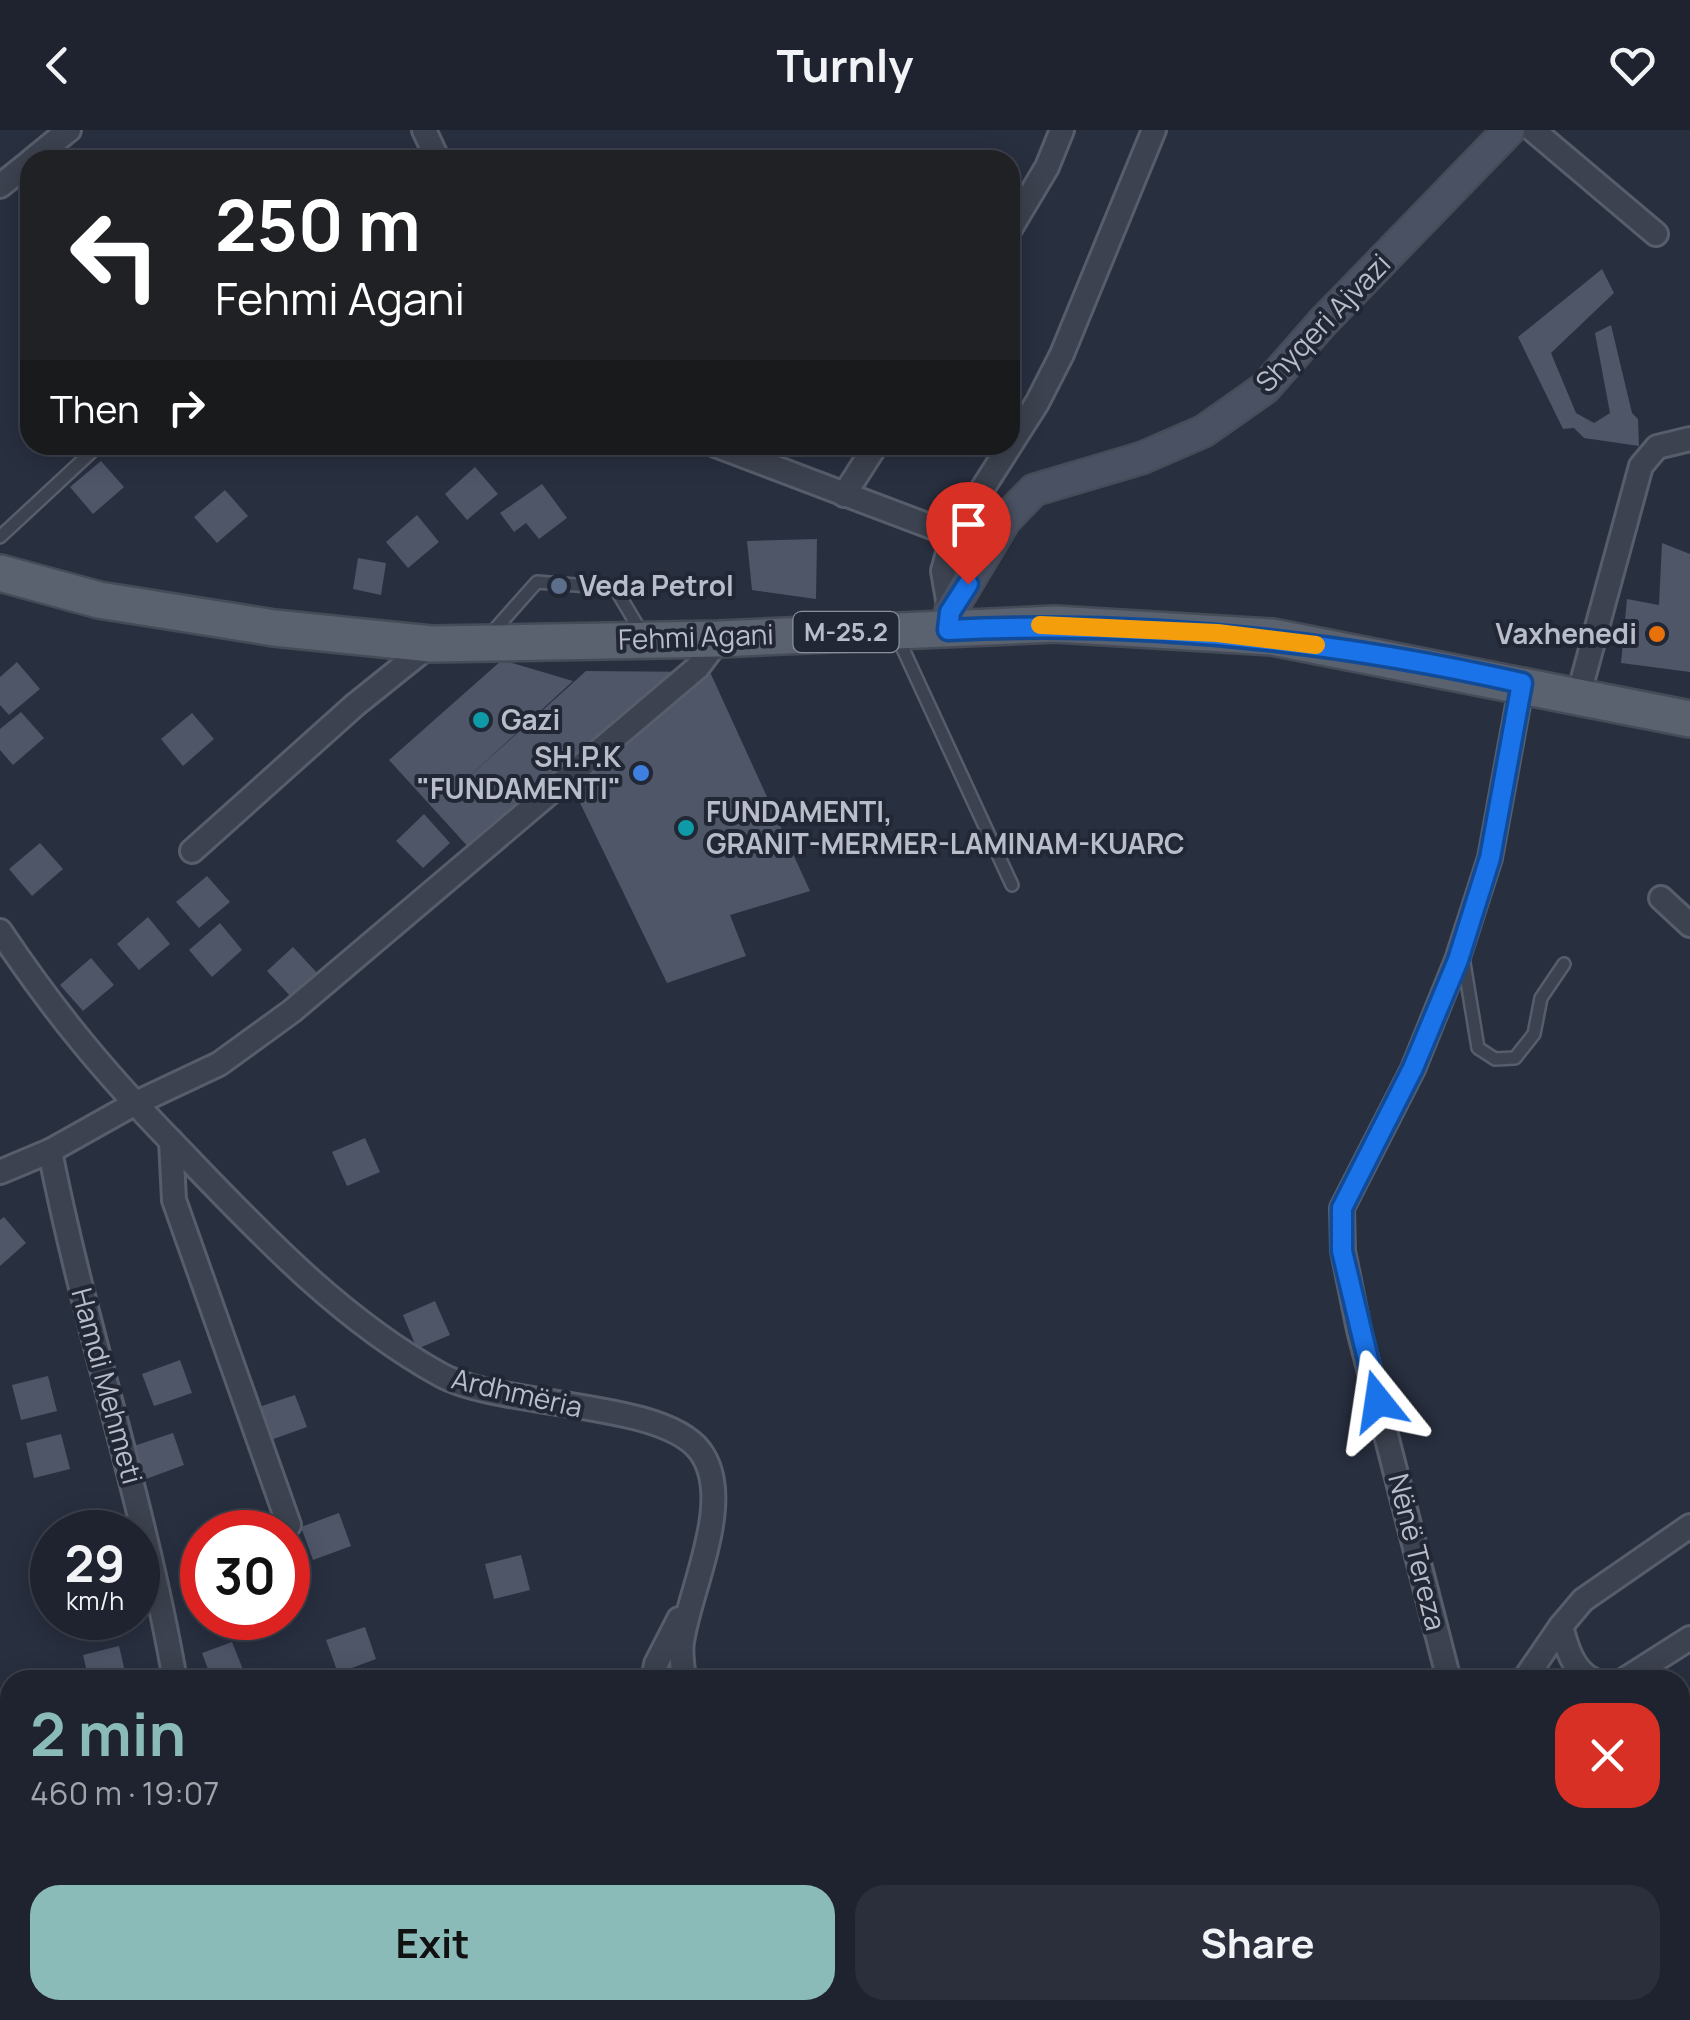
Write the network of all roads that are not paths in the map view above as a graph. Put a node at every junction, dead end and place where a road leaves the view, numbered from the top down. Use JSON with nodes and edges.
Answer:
{"nodes":[{"id":1,"x":69,"y":130,"type":"edge"},
{"id":2,"x":1062,"y":130,"type":"edge"},
{"id":3,"x":1154,"y":130,"type":"edge"},
{"id":4,"x":1509,"y":130,"type":"edge"},
{"id":5,"x":1532,"y":130,"type":"edge"},
{"id":6,"x":44,"y":150,"type":"edge"},
{"id":7,"x":20,"y":170,"type":"edge"},
{"id":8,"x":0,"y":186,"type":"edge"},
{"id":9,"x":1020,"y":212,"type":"edge"},
{"id":10,"x":1656,"y":234,"type":"dead end"},
{"id":11,"x":1020,"y":430,"type":"edge"},
{"id":12,"x":1690,"y":440,"type":"edge"},
{"id":13,"x":88,"y":455,"type":"edge"},
{"id":14,"x":741,"y":455,"type":"edge"},
{"id":15,"x":870,"y":455,"type":"edge"},
{"id":16,"x":1004,"y":455,"type":"edge"},
{"id":17,"x":844,"y":495,"type":"junction"},
{"id":18,"x":953,"y":535,"type":"junction"},
{"id":19,"x":0,"y":537,"type":"edge"},
{"id":20,"x":0,"y":573,"type":"edge"},
{"id":21,"x":949,"y":621,"type":"junction"},
{"id":22,"x":895,"y":632,"type":"junction"},
{"id":23,"x":645,"y":639,"type":"junction"},
{"id":24,"x":718,"y":639,"type":"junction"},
{"id":25,"x":431,"y":644,"type":"junction"},
{"id":26,"x":483,"y":644,"type":"junction"},
{"id":27,"x":1522,"y":683,"type":"junction"},
{"id":28,"x":1578,"y":697,"type":"junction"},
{"id":29,"x":1690,"y":718,"type":"edge"},
{"id":30,"x":192,"y":851,"type":"dead end"},
{"id":31,"x":1012,"y":886,"type":"dead end"},
{"id":32,"x":1661,"y":898,"type":"dead end"},
{"id":33,"x":1690,"y":925,"type":"edge"},
{"id":34,"x":0,"y":931,"type":"edge"},
{"id":35,"x":1462,"y":948,"type":"junction"},
{"id":36,"x":1564,"y":964,"type":"dead end"},
{"id":37,"x":132,"y":1105,"type":"junction"},
{"id":38,"x":170,"y":1141,"type":"junction"},
{"id":39,"x":50,"y":1151,"type":"junction"},
{"id":40,"x":0,"y":1172,"type":"edge"},
{"id":41,"x":283,"y":1510,"type":"edge"},
{"id":42,"x":1690,"y":1526,"type":"edge"},
{"id":43,"x":696,"y":1585,"type":"junction"},
{"id":44,"x":1561,"y":1626,"type":"junction"},
{"id":45,"x":1690,"y":1638,"type":"edge"},
{"id":46,"x":173,"y":1670,"type":"edge"},
{"id":47,"x":655,"y":1670,"type":"edge"},
{"id":48,"x":683,"y":1670,"type":"edge"},
{"id":49,"x":1447,"y":1670,"type":"edge"},
{"id":50,"x":1531,"y":1670,"type":"edge"},
{"id":51,"x":1579,"y":1670,"type":"edge"},
{"id":52,"x":1640,"y":1670,"type":"edge"}],
"edges":[{"from":1,"to":6,"type":"street"},
{"from":2,"to":9,"type":"street"},
{"from":3,"to":11,"type":"street"},
{"from":4,"to":21,"type":"street","name":"Shyqeri Ajvazi"},
{"from":5,"to":10,"type":"street"},
{"from":7,"to":8,"type":"street"},
{"from":12,"to":28,"type":"street"},
{"from":13,"to":19,"type":"lane"},
{"from":14,"to":17,"type":"street"},
{"from":15,"to":17,"type":"street"},
{"from":16,"to":18,"type":"street"},
{"from":17,"to":18,"type":"street"},
{"from":18,"to":21,"type":"street"},
{"from":20,"to":25,"type":"main road","name":"Fehmi Agani","number":"M-25.2"},
{"from":21,"to":22,"type":"main road","name":"Fehmi Agani","number":"M-25.2"},
{"from":21,"to":27,"type":"main road","name":"Fehmi Agani","number":"M-25.2"},
{"from":22,"to":24,"type":"main road","name":"Fehmi Agani","number":"M-25.2"},
{"from":22,"to":31,"type":"lane"},
{"from":23,"to":24,"type":"main road","name":"Fehmi Agani","number":"M-25.2"},
{"from":23,"to":26,"type":"main road","name":"Fehmi Agani","number":"M-25.2"},
{"from":23,"to":26,"type":"lane"},
{"from":24,"to":37,"type":"street"},
{"from":25,"to":26,"type":"main road","name":"Fehmi Agani","number":"M-25.2"},
{"from":25,"to":30,"type":"street"},
{"from":27,"to":28,"type":"main road","name":"Fehmi Agani","number":"M-25.2"},
{"from":27,"to":35,"type":"street","name":"Nënë Tereza"},
{"from":28,"to":29,"type":"main road","name":"Fehmi Agani","number":"M-25.2"},
{"from":32,"to":33,"type":"street"},
{"from":34,"to":37,"type":"street"},
{"from":35,"to":36,"type":"lane"},
{"from":35,"to":49,"type":"street","name":"Nënë Tereza"},
{"from":37,"to":38,"type":"street","name":"Ardhmëria"},
{"from":37,"to":39,"type":"street"},
{"from":38,"to":41,"type":"street"},
{"from":38,"to":43,"type":"street","name":"Ardhmëria"},
{"from":39,"to":40,"type":"street"},
{"from":39,"to":46,"type":"street","name":"Hamdi Mehmeti"},
{"from":42,"to":44,"type":"street"},
{"from":43,"to":47,"type":"street"},
{"from":43,"to":48,"type":"street","name":"Ardhmëria"},
{"from":44,"to":50,"type":"street"},
{"from":44,"to":51,"type":"street"},
{"from":45,"to":52,"type":"street"}]}
